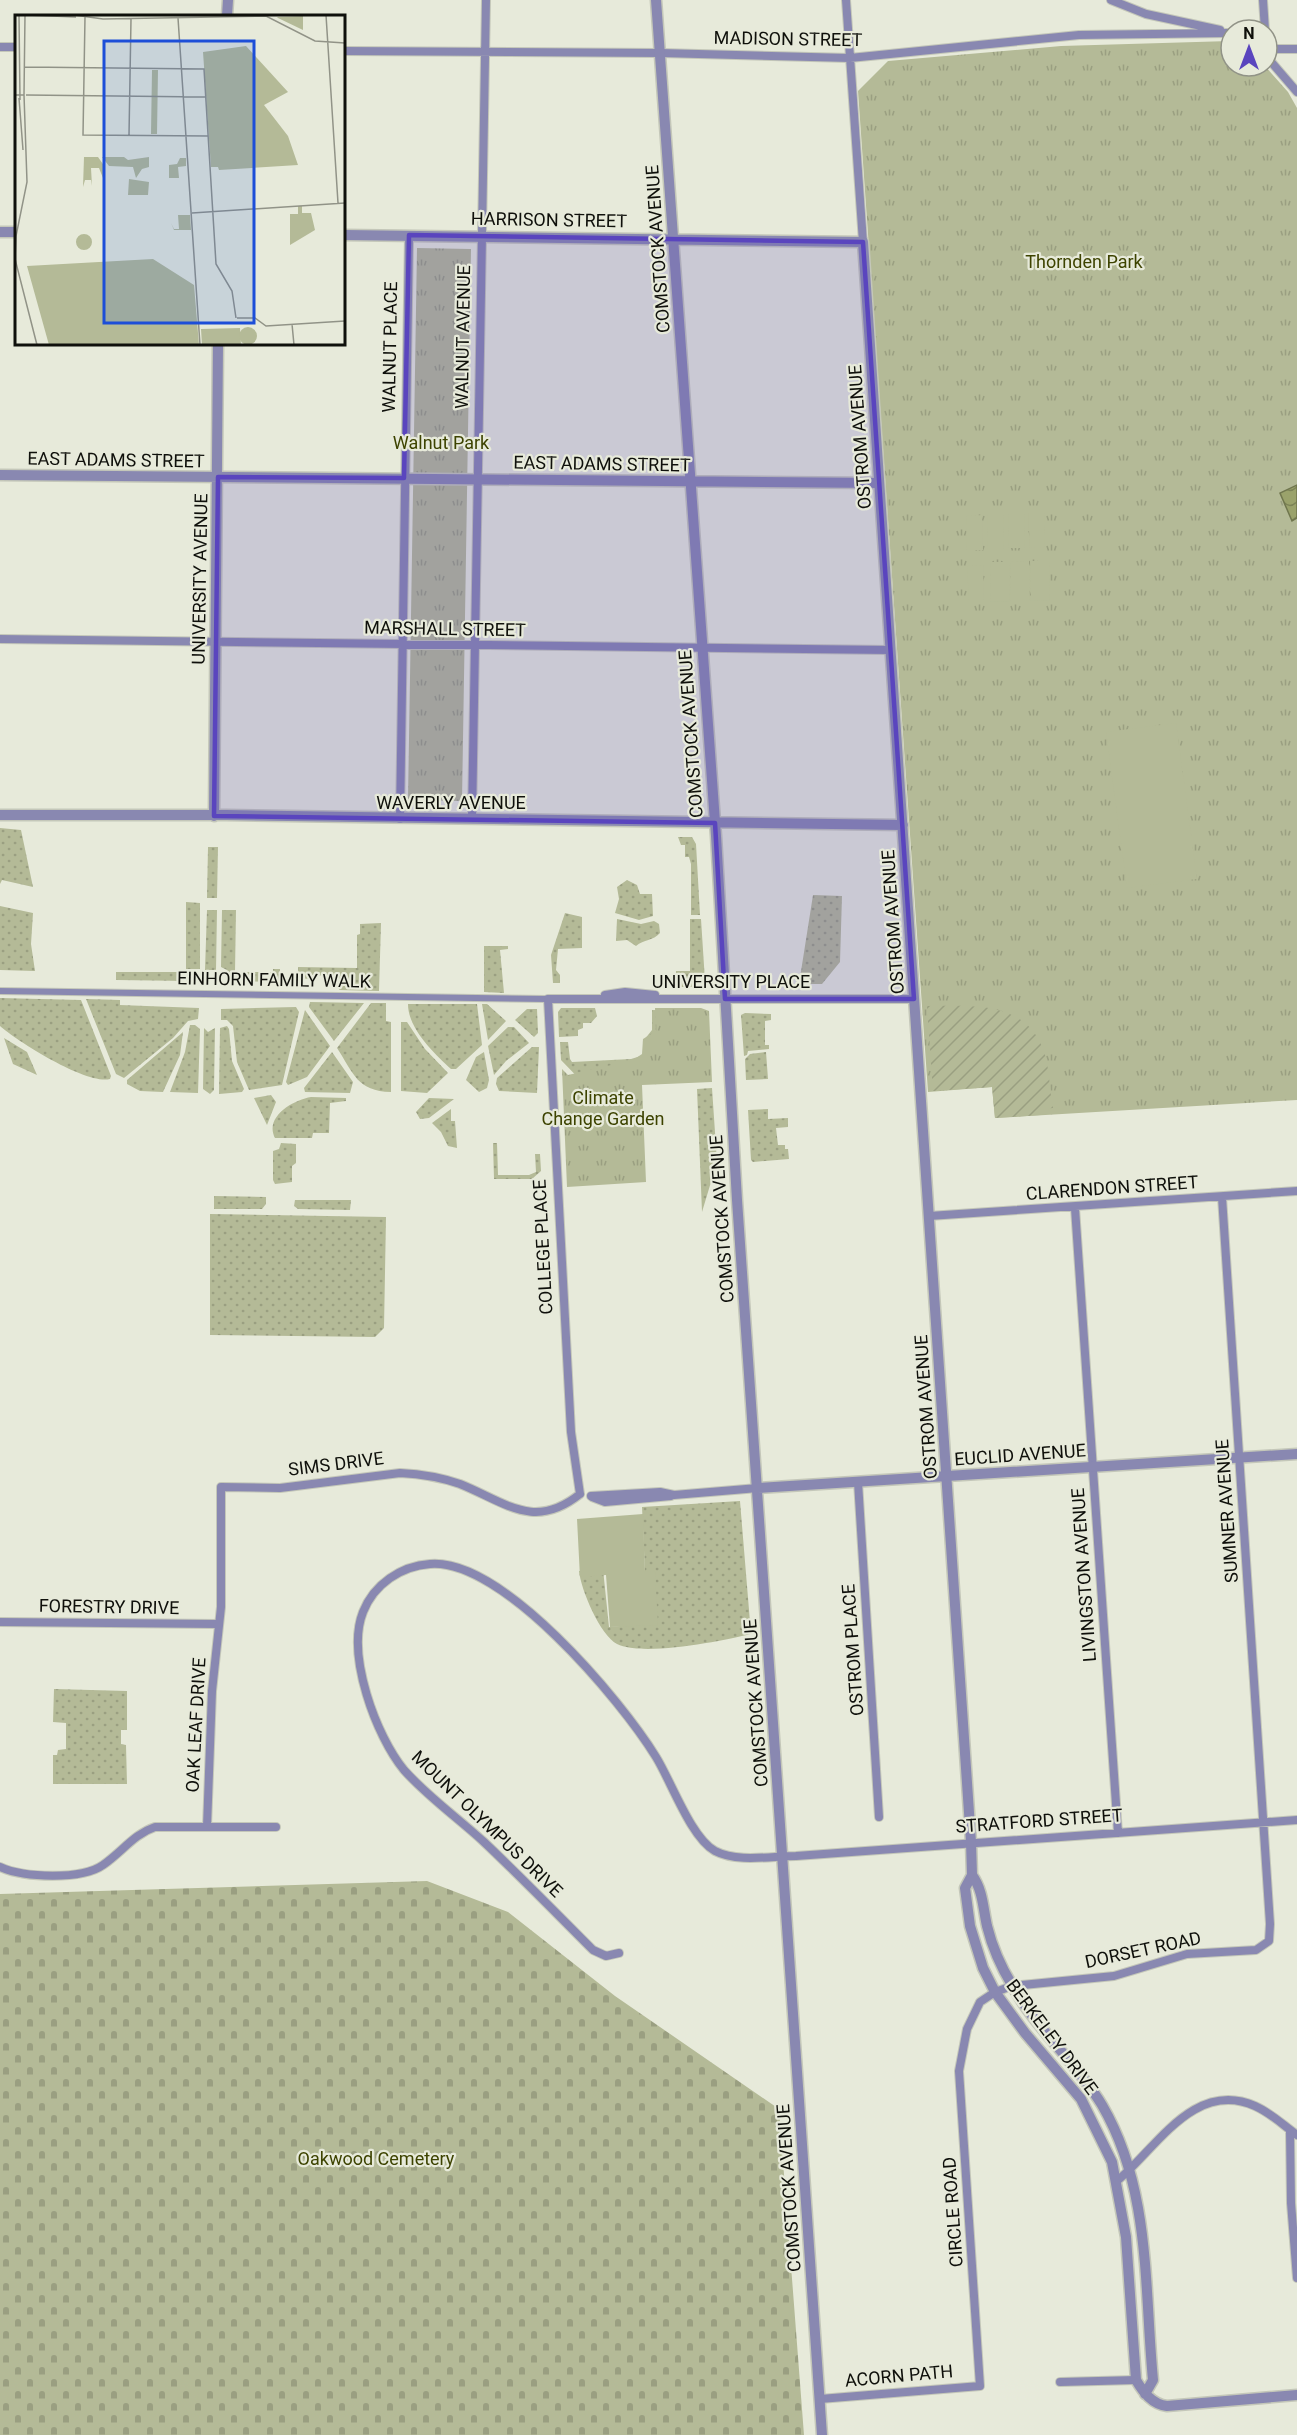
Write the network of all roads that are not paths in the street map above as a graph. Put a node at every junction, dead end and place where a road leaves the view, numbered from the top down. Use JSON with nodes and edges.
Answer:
{"nodes":[{"id":1,"x":228,"y":0,"type":"edge"},
{"id":2,"x":486,"y":0,"type":"edge"},
{"id":3,"x":656,"y":0,"type":"edge"},
{"id":4,"x":846,"y":0,"type":"edge"},
{"id":5,"x":1111,"y":0,"type":"edge"},
{"id":6,"x":1263,"y":0,"type":"edge"},
{"id":7,"x":227,"y":15,"type":"edge"},
{"id":8,"x":1264,"y":18,"type":"edge"},
{"id":9,"x":1219,"y":31,"type":"edge"},
{"id":10,"x":1219,"y":34,"type":"edge"},
{"id":11,"x":1279,"y":49,"type":"edge"},
{"id":12,"x":1297,"y":49,"type":"edge"},
{"id":13,"x":345,"y":51,"type":"edge"},
{"id":14,"x":485,"y":51,"type":"junction"},
{"id":15,"x":661,"y":53,"type":"junction"},
{"id":16,"x":850,"y":58,"type":"junction"},
{"id":17,"x":1279,"y":71,"type":"edge"},
{"id":18,"x":1297,"y":92,"type":"edge"},
{"id":19,"x":345,"y":235,"type":"edge"},
{"id":20,"x":409,"y":235,"type":"junction"},
{"id":21,"x":482,"y":235,"type":"junction"},
{"id":22,"x":674,"y":238,"type":"junction"},
{"id":23,"x":863,"y":242,"type":"junction"},
{"id":24,"x":218,"y":345,"type":"edge"},
{"id":25,"x":0,"y":475,"type":"edge"},
{"id":26,"x":218,"y":477,"type":"junction"},
{"id":27,"x":406,"y":478,"type":"junction"},
{"id":28,"x":477,"y":478,"type":"junction"},
{"id":29,"x":689,"y":481,"type":"junction"},
{"id":30,"x":879,"y":483,"type":"junction"},
{"id":31,"x":0,"y":639,"type":"edge"},
{"id":32,"x":217,"y":643,"type":"junction"},
{"id":33,"x":404,"y":644,"type":"junction"},
{"id":34,"x":476,"y":645,"type":"junction"},
{"id":35,"x":701,"y":648,"type":"junction"},
{"id":36,"x":890,"y":650,"type":"junction"},
{"id":37,"x":0,"y":815,"type":"edge"},
{"id":38,"x":214,"y":816,"type":"junction"},
{"id":39,"x":400,"y":819,"type":"junction"},
{"id":40,"x":472,"y":819,"type":"junction"},
{"id":41,"x":715,"y":823,"type":"junction"},
{"id":42,"x":903,"y":825,"type":"junction"},
{"id":43,"x":0,"y":990,"type":"edge"},
{"id":44,"x":548,"y":999,"type":"junction"},
{"id":45,"x":725,"y":999,"type":"junction"},
{"id":46,"x":914,"y":999,"type":"junction"},
{"id":47,"x":1297,"y":1191,"type":"edge"},
{"id":48,"x":1222,"y":1197,"type":"junction"},
{"id":49,"x":1076,"y":1208,"type":"junction"},
{"id":50,"x":929,"y":1216,"type":"junction"},
{"id":51,"x":1297,"y":1454,"type":"edge"},
{"id":52,"x":1240,"y":1457,"type":"junction"},
{"id":53,"x":1093,"y":1466,"type":"junction"},
{"id":54,"x":947,"y":1476,"type":"junction"},
{"id":55,"x":858,"y":1482,"type":"junction"},
{"id":56,"x":758,"y":1488,"type":"junction"},
{"id":57,"x":580,"y":1494,"type":"junction"},
{"id":58,"x":0,"y":1622,"type":"edge"},
{"id":59,"x":218,"y":1624,"type":"junction"},
{"id":60,"x":879,"y":1817,"type":"dead end"},
{"id":61,"x":1297,"y":1820,"type":"edge"},
{"id":62,"x":1263,"y":1822,"type":"junction"},
{"id":63,"x":207,"y":1827,"type":"junction"},
{"id":64,"x":276,"y":1827,"type":"dead end"},
{"id":65,"x":1118,"y":1833,"type":"junction"},
{"id":66,"x":971,"y":1842,"type":"junction"},
{"id":67,"x":783,"y":1856,"type":"junction"},
{"id":68,"x":0,"y":1867,"type":"edge"},
{"id":69,"x":972,"y":1875,"type":"junction"},
{"id":70,"x":619,"y":1953,"type":"dead end"},
{"id":71,"x":1012,"y":1986,"type":"junction"},
{"id":72,"x":995,"y":1992,"type":"junction"},
{"id":73,"x":964,"y":2037,"type":"joint"},
{"id":74,"x":1294,"y":2132,"type":"edge"},
{"id":75,"x":1131,"y":2170,"type":"junction"},
{"id":76,"x":1117,"y":2181,"type":"junction"},
{"id":77,"x":1297,"y":2278,"type":"edge"},
{"id":78,"x":1136,"y":2380,"type":"junction"},
{"id":79,"x":1060,"y":2382,"type":"dead end"},
{"id":80,"x":980,"y":2386,"type":"joint"},
{"id":81,"x":1145,"y":2394,"type":"junction"},
{"id":82,"x":1297,"y":2395,"type":"edge"},
{"id":83,"x":820,"y":2398,"type":"junction"},
{"id":84,"x":822,"y":2435,"type":"edge"}],
"edges":[{"from":1,"to":7,"type":"street"},
{"from":2,"to":14,"type":"street","name":"WALNUT AVENUE"},
{"from":3,"to":15,"type":"street","name":"COMSTOCK AVENUE"},
{"from":4,"to":16,"type":"street","name":"OSTROM AVENUE"},
{"from":5,"to":9,"type":"street"},
{"from":6,"to":8,"type":"street"},
{"from":10,"to":16,"type":"street","name":"MADISON STREET"},
{"from":11,"to":12,"type":"street"},
{"from":13,"to":14,"type":"street","name":"MADISON STREET"},
{"from":14,"to":15,"type":"street","name":"MADISON STREET"},
{"from":14,"to":21,"type":"street","name":"WALNUT AVENUE"},
{"from":15,"to":16,"type":"street","name":"MADISON STREET"},
{"from":15,"to":22,"type":"street","name":"COMSTOCK AVENUE"},
{"from":16,"to":23,"type":"street","name":"OSTROM AVENUE"},
{"from":17,"to":18,"type":"street"},
{"from":19,"to":20,"type":"street","name":"HARRISON STREET"},
{"from":20,"to":21,"type":"street","name":"HARRISON STREET"},
{"from":20,"to":27,"type":"street","name":"WALNUT PLACE"},
{"from":21,"to":22,"type":"street","name":"HARRISON STREET"},
{"from":21,"to":28,"type":"street","name":"WALNUT AVENUE"},
{"from":22,"to":23,"type":"street","name":"HARRISON STREET"},
{"from":22,"to":29,"type":"street","name":"COMSTOCK AVENUE"},
{"from":23,"to":30,"type":"street","name":"OSTROM AVENUE"},
{"from":24,"to":26,"type":"street","name":"UNIVERSITY AVENUE"},
{"from":25,"to":26,"type":"street","name":"EAST ADAMS STREET"},
{"from":26,"to":27,"type":"street","name":"EAST ADAMS STREET"},
{"from":26,"to":32,"type":"street","name":"UNIVERSITY AVENUE"},
{"from":27,"to":28,"type":"street","name":"EAST ADAMS STREET"},
{"from":27,"to":33,"type":"street","name":"WALNUT PLACE"},
{"from":28,"to":29,"type":"street","name":"EAST ADAMS STREET"},
{"from":28,"to":34,"type":"street","name":"WALNUT AVENUE"},
{"from":29,"to":30,"type":"street","name":"EAST ADAMS STREET"},
{"from":29,"to":35,"type":"street","name":"COMSTOCK AVENUE"},
{"from":30,"to":36,"type":"street","name":"OSTROM AVENUE"},
{"from":31,"to":32,"type":"street","name":"MARSHALL STREET"},
{"from":32,"to":33,"type":"street","name":"MARSHALL STREET"},
{"from":32,"to":38,"type":"street","name":"UNIVERSITY AVENUE"},
{"from":33,"to":34,"type":"street","name":"MARSHALL STREET"},
{"from":33,"to":39,"type":"street","name":"WALNUT PLACE"},
{"from":34,"to":35,"type":"street","name":"MARSHALL STREET"},
{"from":34,"to":40,"type":"street","name":"WALNUT AVENUE"},
{"from":35,"to":36,"type":"street","name":"MARSHALL STREET"},
{"from":35,"to":41,"type":"street","name":"COMSTOCK AVENUE"},
{"from":36,"to":42,"type":"street","name":"OSTROM AVENUE"},
{"from":37,"to":38,"type":"street","name":"WAVERLY AVENUE"},
{"from":38,"to":39,"type":"street","name":"WAVERLY AVENUE"},
{"from":39,"to":40,"type":"street","name":"WAVERLY AVENUE"},
{"from":40,"to":41,"type":"street","name":"WAVERLY AVENUE"},
{"from":41,"to":42,"type":"street","name":"WAVERLY AVENUE"},
{"from":41,"to":45,"type":"street","name":"COMSTOCK AVENUE"},
{"from":42,"to":46,"type":"street","name":"OSTROM AVENUE"},
{"from":43,"to":44,"type":"street","name":"EINHORN FAMILY WALK"},
{"from":44,"to":45,"type":"street","name":"UNIVERSITY PLACE"},
{"from":44,"to":57,"type":"street","name":"COLLEGE PLACE"},
{"from":45,"to":46,"type":"street","name":"UNIVERSITY PLACE"},
{"from":45,"to":56,"type":"street","name":"COMSTOCK AVENUE"},
{"from":46,"to":50,"type":"street","name":"OSTROM AVENUE"},
{"from":47,"to":48,"type":"street","name":"CLARENDON STREET"},
{"from":48,"to":49,"type":"street","name":"CLARENDON STREET"},
{"from":48,"to":52,"type":"street","name":"SUMNER AVENUE"},
{"from":49,"to":50,"type":"street","name":"CLARENDON STREET"},
{"from":49,"to":53,"type":"street","name":"LIVINGSTON AVENUE"},
{"from":50,"to":54,"type":"street","name":"OSTROM AVENUE"},
{"from":51,"to":52,"type":"street","name":"EUCLID AVENUE"},
{"from":52,"to":53,"type":"street","name":"EUCLID AVENUE"},
{"from":52,"to":62,"type":"street","name":"SUMNER AVENUE"},
{"from":53,"to":54,"type":"street","name":"EUCLID AVENUE"},
{"from":53,"to":65,"type":"street","name":"LIVINGSTON AVENUE"},
{"from":54,"to":55,"type":"street","name":"EUCLID AVENUE"},
{"from":54,"to":66,"type":"street","name":"OSTROM AVENUE"},
{"from":55,"to":56,"type":"street","name":"EUCLID AVENUE"},
{"from":55,"to":60,"type":"street","name":"OSTROM PLACE"},
{"from":56,"to":57,"type":"street","name":"EUCLID AVENUE"},
{"from":56,"to":67,"type":"street","name":"COMSTOCK AVENUE"},
{"from":57,"to":59,"type":"street","name":"SIMS DRIVE"},
{"from":58,"to":59,"type":"street","name":"FORESTRY DRIVE"},
{"from":59,"to":63,"type":"street","name":"OAK LEAF DRIVE"},
{"from":61,"to":62,"type":"street","name":"STRATFORD STREET"},
{"from":62,"to":65,"type":"street","name":"STRATFORD STREET"},
{"from":62,"to":71,"type":"street","name":"DORSET ROAD"},
{"from":63,"to":64,"type":"street"},
{"from":63,"to":68,"type":"street"},
{"from":65,"to":66,"type":"street","name":"STRATFORD STREET"},
{"from":66,"to":67,"type":"street","name":"STRATFORD STREET"},
{"from":66,"to":69,"type":"street","name":"BERKELEY DRIVE"},
{"from":67,"to":70,"type":"street","name":"MOUNT OLYMPUS DRIVE"},
{"from":67,"to":83,"type":"street","name":"COMSTOCK AVENUE"},
{"from":69,"to":71,"type":"street","name":"BERKELEY DRIVE"},
{"from":69,"to":72,"type":"street","name":"BERKELEY DRIVE"},
{"from":71,"to":72,"type":"street","name":"DORSET ROAD"},
{"from":71,"to":75,"type":"street","name":"BERKELEY DRIVE"},
{"from":72,"to":73,"type":"street","name":"DORSET ROAD"},
{"from":72,"to":76,"type":"street","name":"BERKELEY DRIVE"},
{"from":73,"to":80,"type":"street","name":"CIRCLE ROAD"},
{"from":74,"to":75,"type":"street"},
{"from":74,"to":77,"type":"street"},
{"from":75,"to":76,"type":"street"},
{"from":75,"to":81,"type":"street","name":"BERKELEY DRIVE"},
{"from":76,"to":78,"type":"street","name":"BERKELEY DRIVE"},
{"from":78,"to":79,"type":"street"},
{"from":78,"to":81,"type":"street","name":"BERKELEY DRIVE"},
{"from":80,"to":83,"type":"street","name":"ACORN PATH"},
{"from":81,"to":82,"type":"street"},
{"from":83,"to":84,"type":"street","name":"COMSTOCK AVENUE"}]}
